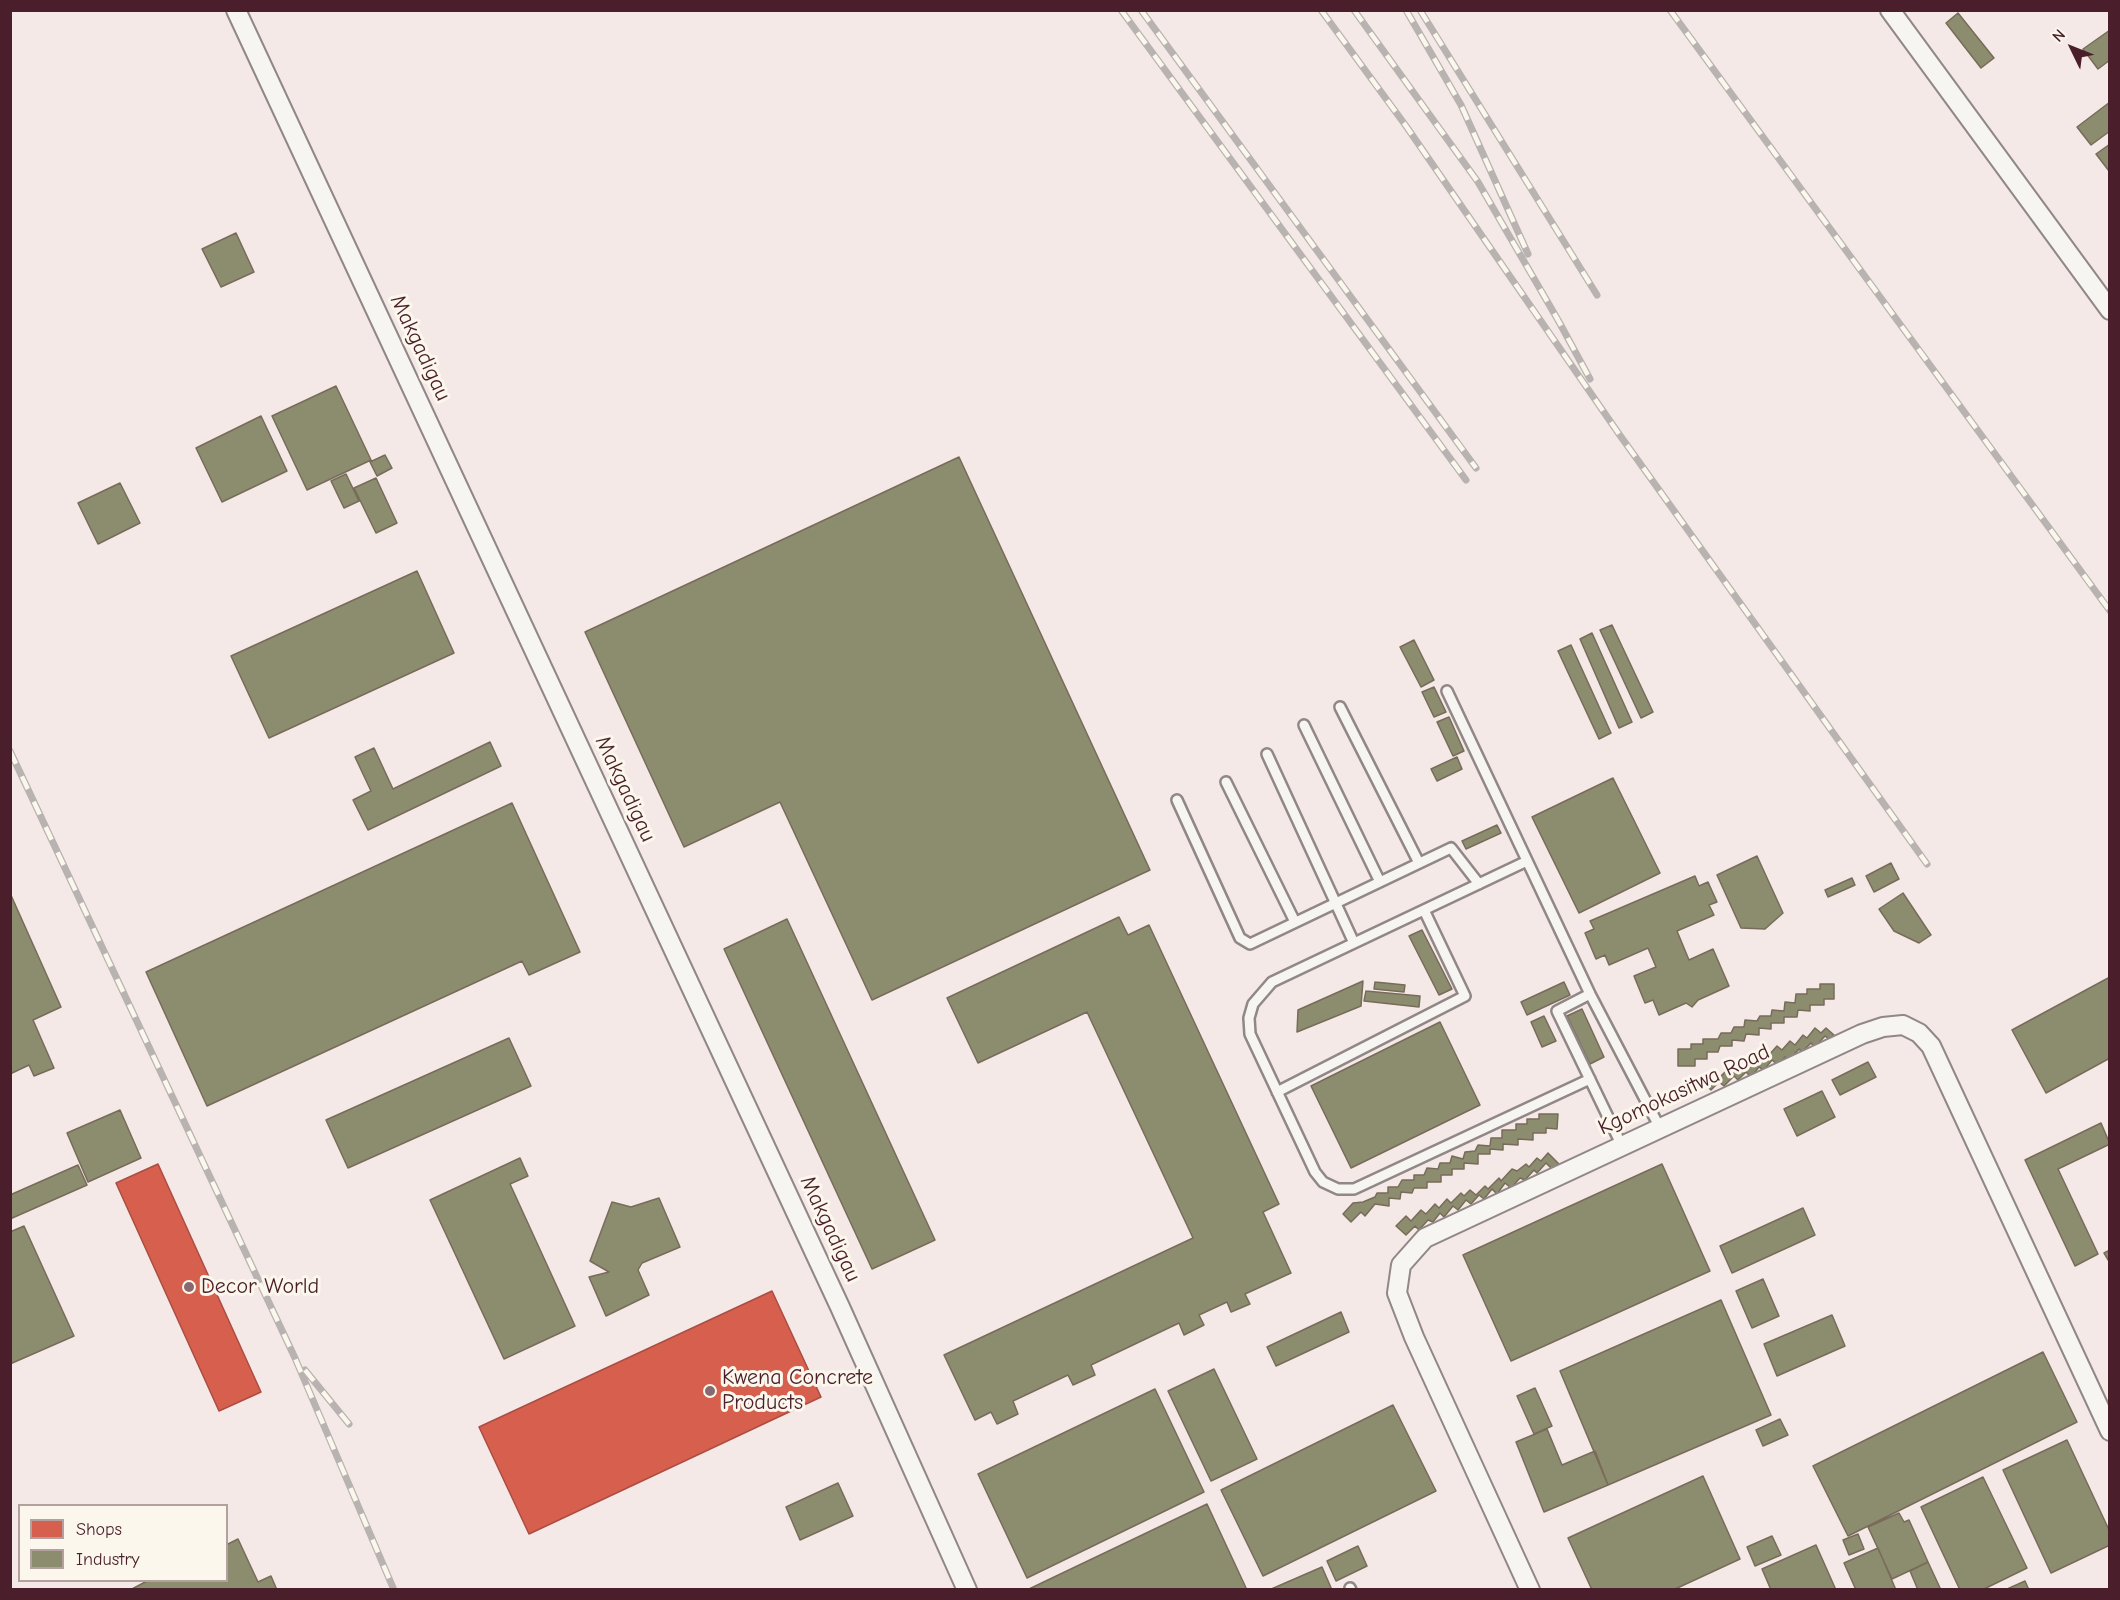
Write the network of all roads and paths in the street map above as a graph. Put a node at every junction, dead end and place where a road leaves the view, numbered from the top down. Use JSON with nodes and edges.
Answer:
{"nodes":[{"id":1,"x":236,"y":10,"type":"edge"},
{"id":2,"x":1890,"y":10,"type":"edge"},
{"id":3,"x":2109,"y":310,"type":"edge"},
{"id":4,"x":1447,"y":691,"type":"dead end"},
{"id":5,"x":1340,"y":707,"type":"dead end"},
{"id":6,"x":1305,"y":725,"type":"dead end"},
{"id":7,"x":1267,"y":754,"type":"dead end"},
{"id":8,"x":1226,"y":782,"type":"dead end"},
{"id":9,"x":1177,"y":800,"type":"dead end"},
{"id":10,"x":1527,"y":861,"type":"junction"},
{"id":11,"x":1419,"y":863,"type":"junction"},
{"id":12,"x":1380,"y":882,"type":"junction"},
{"id":13,"x":1479,"y":884,"type":"junction"},
{"id":14,"x":1335,"y":903,"type":"junction"},
{"id":15,"x":1424,"y":910,"type":"junction"},
{"id":16,"x":1295,"y":922,"type":"junction"},
{"id":17,"x":1354,"y":943,"type":"junction"},
{"id":18,"x":1590,"y":994,"type":"junction"},
{"id":19,"x":1590,"y":1079,"type":"junction"},
{"id":20,"x":1277,"y":1092,"type":"junction"},
{"id":21,"x":1660,"y":1128,"type":"junction"},
{"id":22,"x":1622,"y":1146,"type":"junction"},
{"id":23,"x":2109,"y":1431,"type":"edge"},
{"id":24,"x":967,"y":1590,"type":"edge"},
{"id":25,"x":1530,"y":1590,"type":"edge"}],
"edges":[{"from":1,"to":24,"type":"street","name":"Makgadigau"},
{"from":2,"to":3,"type":"street"},
{"from":4,"to":10,"type":"lane"},
{"from":5,"to":11,"type":"lane"},
{"from":6,"to":12,"type":"lane"},
{"from":7,"to":14,"type":"lane"},
{"from":8,"to":16,"type":"lane"},
{"from":9,"to":16,"type":"lane"},
{"from":10,"to":13,"type":"lane"},
{"from":10,"to":18,"type":"lane"},
{"from":11,"to":12,"type":"lane"},
{"from":11,"to":13,"type":"lane"},
{"from":12,"to":14,"type":"lane"},
{"from":13,"to":15,"type":"lane"},
{"from":14,"to":16,"type":"lane"},
{"from":14,"to":17,"type":"lane"},
{"from":15,"to":17,"type":"lane"},
{"from":15,"to":20,"type":"lane"},
{"from":17,"to":20,"type":"lane"},
{"from":18,"to":19,"type":"lane"},
{"from":18,"to":21,"type":"lane"},
{"from":19,"to":20,"type":"lane"},
{"from":19,"to":22,"type":"lane"},
{"from":21,"to":22,"type":"street","name":"Kgomokasitwa Road"},
{"from":21,"to":23,"type":"street","name":"Kgomokasitwa Road"},
{"from":22,"to":25,"type":"street","name":"Kgomokasitwa Road"}]}
